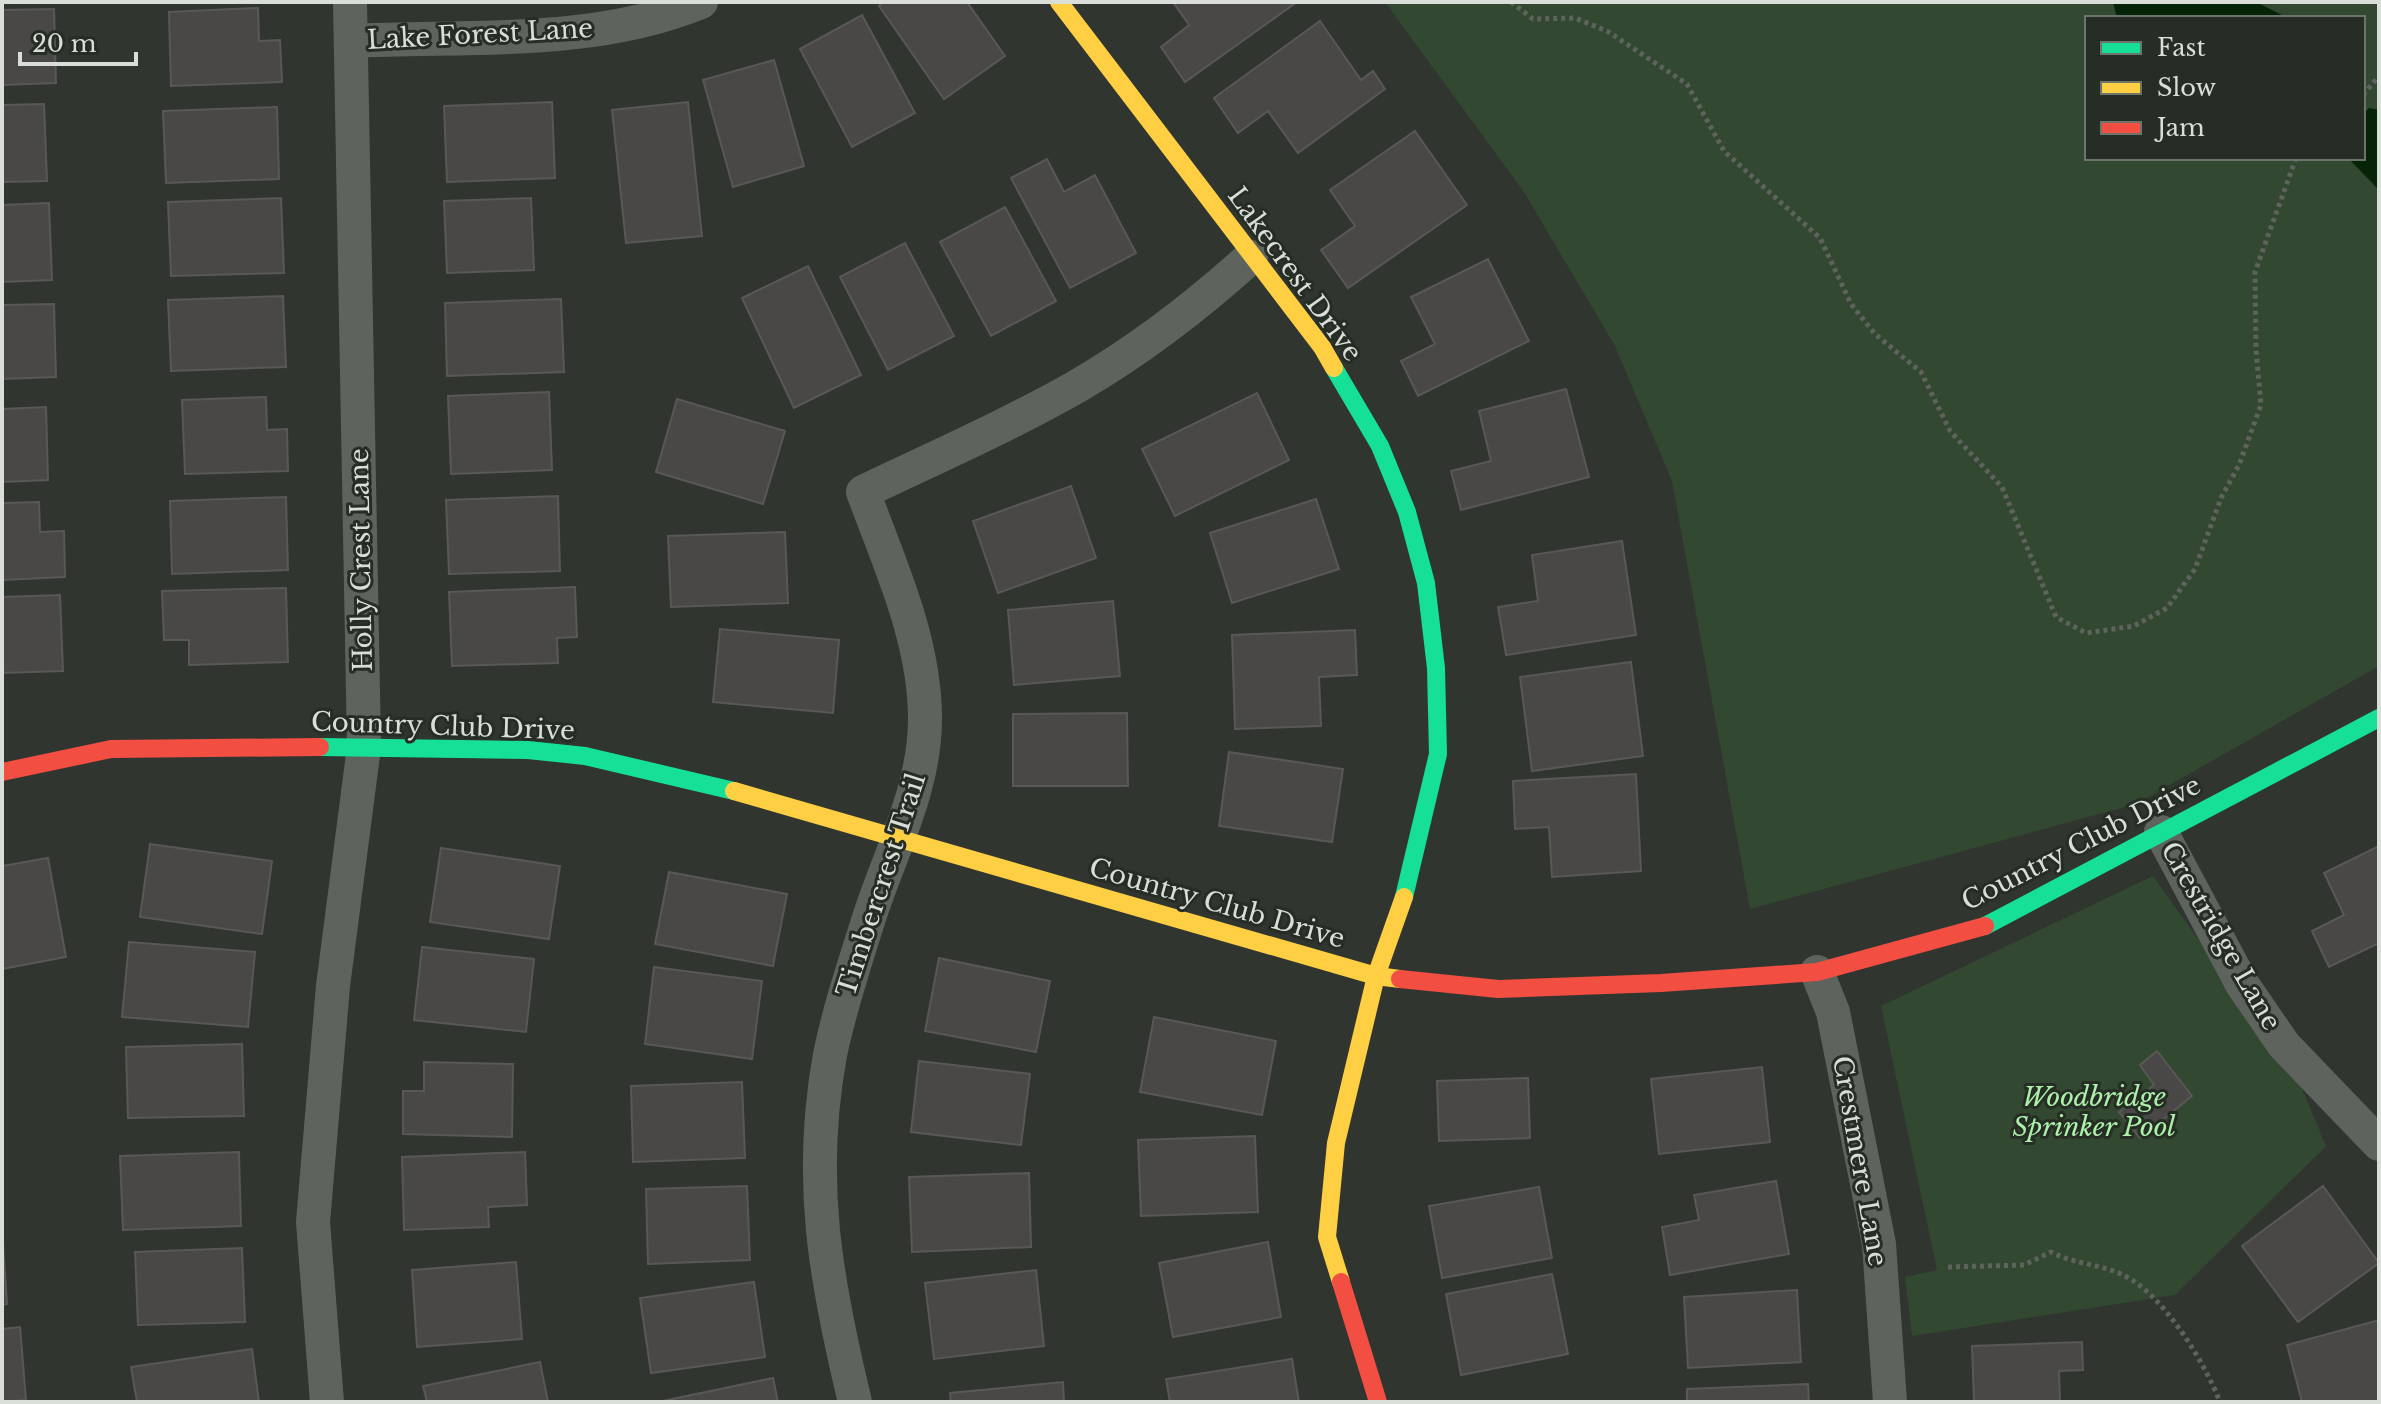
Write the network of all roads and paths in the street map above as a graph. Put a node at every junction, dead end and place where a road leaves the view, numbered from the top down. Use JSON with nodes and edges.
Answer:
{"nodes":[{"id":1,"x":350,"y":2,"type":"edge"},
{"id":2,"x":701,"y":2,"type":"edge"},
{"id":3,"x":1059,"y":2,"type":"edge"},
{"id":4,"x":1511,"y":2,"type":"edge"},
{"id":5,"x":351,"y":41,"type":"junction"},
{"id":6,"x":2379,"y":76,"type":"edge"},
{"id":7,"x":2365,"y":93,"type":"edge"},
{"id":8,"x":2295,"y":160,"type":"edge"},
{"id":9,"x":1251,"y":257,"type":"junction"},
{"id":10,"x":2379,"y":718,"type":"edge"},
{"id":11,"x":364,"y":747,"type":"junction"},
{"id":12,"x":2,"y":772,"type":"edge"},
{"id":13,"x":2161,"y":832,"type":"junction"},
{"id":14,"x":899,"y":839,"type":"junction"},
{"id":15,"x":1817,"y":972,"type":"junction"},
{"id":16,"x":1376,"y":976,"type":"junction"},
{"id":17,"x":2379,"y":1144,"type":"edge"},
{"id":18,"x":1948,"y":1267,"type":"dead end"},
{"id":19,"x":327,"y":1402,"type":"edge"},
{"id":20,"x":855,"y":1402,"type":"edge"},
{"id":21,"x":1378,"y":1402,"type":"edge"},
{"id":22,"x":1890,"y":1402,"type":"edge"},
{"id":23,"x":2220,"y":1402,"type":"edge"}],
"edges":[{"from":1,"to":5,"type":"street","name":"Holly Crest Lane"},
{"from":2,"to":5,"type":"street","name":"Lake Forest Lane"},
{"from":3,"to":9,"type":"street","name":"Lakecrest Drive"},
{"from":4,"to":8,"type":"path"},
{"from":5,"to":11,"type":"street","name":"Holly Crest Lane"},
{"from":6,"to":7,"type":"path"},
{"from":9,"to":14,"type":"street","name":"Timbercrest Trail"},
{"from":9,"to":16,"type":"street","name":"Lakecrest Drive"},
{"from":10,"to":13,"type":"street","name":"Country Club Drive"},
{"from":11,"to":12,"type":"street","name":"Country Club Drive"},
{"from":11,"to":14,"type":"street","name":"Country Club Drive"},
{"from":11,"to":19,"type":"street","name":"Holly Crest Lane"},
{"from":13,"to":15,"type":"street","name":"Country Club Drive"},
{"from":13,"to":17,"type":"street","name":"Crestridge Lane"},
{"from":14,"to":16,"type":"street","name":"Country Club Drive"},
{"from":14,"to":20,"type":"street","name":"Timbercrest Trail"},
{"from":15,"to":16,"type":"street","name":"Country Club Drive"},
{"from":15,"to":22,"type":"street","name":"Crestmere Lane"},
{"from":16,"to":21,"type":"street","name":"Lakecrest Drive"},
{"from":18,"to":23,"type":"path"}]}
